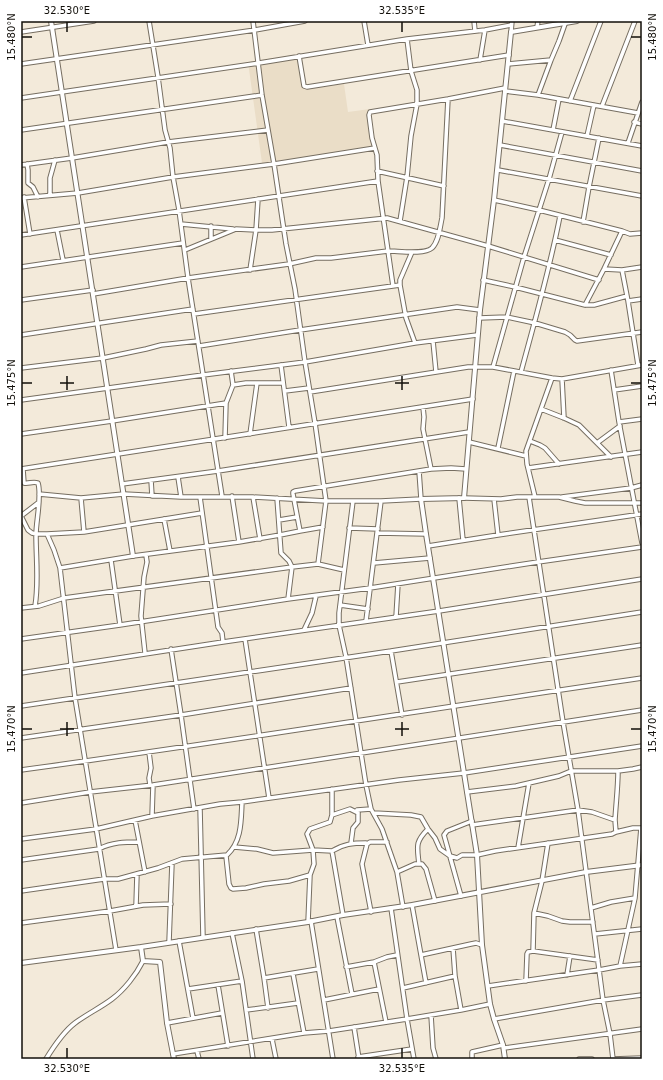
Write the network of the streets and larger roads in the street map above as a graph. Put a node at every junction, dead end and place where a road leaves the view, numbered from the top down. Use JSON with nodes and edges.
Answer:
{"nodes":[{"id":1,"x":52,"y":21,"type":"edge"},
{"id":2,"x":94,"y":21,"type":"edge"},
{"id":3,"x":149,"y":21,"type":"edge"},
{"id":4,"x":254,"y":21,"type":"edge"},
{"id":5,"x":305,"y":21,"type":"edge"},
{"id":6,"x":364,"y":21,"type":"edge"},
{"id":7,"x":474,"y":21,"type":"edge"},
{"id":8,"x":538,"y":21,"type":"edge"},
{"id":9,"x":577,"y":21,"type":"edge"},
{"id":10,"x":601,"y":21,"type":"edge"},
{"id":11,"x":635,"y":21,"type":"edge"},
{"id":12,"x":84,"y":22,"type":"edge"},
{"id":13,"x":511,"y":23,"type":"edge"},
{"id":14,"x":560,"y":23,"type":"edge"},
{"id":15,"x":565,"y":24,"type":"junction"},
{"id":16,"x":52,"y":27,"type":"junction"},
{"id":17,"x":537,"y":27,"type":"junction"},
{"id":18,"x":255,"y":30,"type":"junction"},
{"id":19,"x":485,"y":30,"type":"junction"},
{"id":20,"x":475,"y":31,"type":"junction"},
{"id":21,"x":21,"y":32,"type":"edge"},
{"id":22,"x":511,"y":32,"type":"junction"},
{"id":23,"x":406,"y":39,"type":"junction"},
{"id":24,"x":152,"y":44,"type":"junction"},
{"id":25,"x":368,"y":45,"type":"junction"},
{"id":26,"x":509,"y":55,"type":"junction"},
{"id":27,"x":299,"y":56,"type":"junction"},
{"id":28,"x":57,"y":58,"type":"junction"},
{"id":29,"x":480,"y":60,"type":"junction"},
{"id":30,"x":551,"y":60,"type":"junction"},
{"id":31,"x":259,"y":62,"type":"junction"},
{"id":32,"x":21,"y":64,"type":"edge"},
{"id":33,"x":508,"y":64,"type":"junction"},
{"id":34,"x":411,"y":71,"type":"junction"},
{"id":35,"x":158,"y":77,"type":"junction"},
{"id":36,"x":505,"y":90,"type":"junction"},
{"id":37,"x":62,"y":92,"type":"junction"},
{"id":38,"x":262,"y":95,"type":"junction"},
{"id":39,"x":538,"y":95,"type":"junction"},
{"id":40,"x":21,"y":98,"type":"edge"},
{"id":41,"x":448,"y":99,"type":"junction"},
{"id":42,"x":559,"y":99,"type":"junction"},
{"id":43,"x":570,"y":101,"type":"junction"},
{"id":44,"x":642,"y":102,"type":"edge"},
{"id":45,"x":417,"y":104,"type":"junction"},
{"id":46,"x":594,"y":105,"type":"junction"},
{"id":47,"x":602,"y":106,"type":"junction"},
{"id":48,"x":162,"y":109,"type":"junction"},
{"id":49,"x":638,"y":113,"type":"junction"},
{"id":50,"x":502,"y":121,"type":"junction"},
{"id":51,"x":634,"y":122,"type":"junction"},
{"id":52,"x":67,"y":123,"type":"junction"},
{"id":53,"x":642,"y":124,"type":"edge"},
{"id":54,"x":21,"y":130,"type":"edge"},
{"id":55,"x":268,"y":130,"type":"junction"},
{"id":56,"x":553,"y":130,"type":"junction"},
{"id":57,"x":562,"y":132,"type":"junction"},
{"id":58,"x":587,"y":136,"type":"junction"},
{"id":59,"x":599,"y":138,"type":"junction"},
{"id":60,"x":168,"y":142,"type":"junction"},
{"id":61,"x":628,"y":143,"type":"junction"},
{"id":62,"x":500,"y":145,"type":"junction"},
{"id":63,"x":642,"y":146,"type":"edge"},
{"id":64,"x":375,"y":148,"type":"junction"},
{"id":65,"x":556,"y":155,"type":"junction"},
{"id":66,"x":72,"y":158,"type":"junction"},
{"id":67,"x":55,"y":160,"type":"junction"},
{"id":68,"x":594,"y":162,"type":"junction"},
{"id":69,"x":27,"y":164,"type":"junction"},
{"id":70,"x":274,"y":164,"type":"junction"},
{"id":71,"x":21,"y":165,"type":"edge"},
{"id":72,"x":498,"y":170,"type":"junction"},
{"id":73,"x":377,"y":171,"type":"junction"},
{"id":74,"x":642,"y":171,"type":"edge"},
{"id":75,"x":173,"y":177,"type":"junction"},
{"id":76,"x":407,"y":178,"type":"junction"},
{"id":77,"x":549,"y":179,"type":"junction"},
{"id":78,"x":378,"y":181,"type":"junction"},
{"id":79,"x":444,"y":186,"type":"junction"},
{"id":80,"x":589,"y":187,"type":"junction"},
{"id":81,"x":78,"y":193,"type":"junction"},
{"id":82,"x":50,"y":195,"type":"junction"},
{"id":83,"x":278,"y":196,"type":"junction"},
{"id":84,"x":642,"y":196,"type":"edge"},
{"id":85,"x":23,"y":197,"type":"edge"},
{"id":86,"x":38,"y":197,"type":"junction"},
{"id":87,"x":258,"y":199,"type":"junction"},
{"id":88,"x":494,"y":200,"type":"junction"},
{"id":89,"x":179,"y":210,"type":"junction"},
{"id":90,"x":539,"y":210,"type":"junction"},
{"id":91,"x":560,"y":216,"type":"junction"},
{"id":92,"x":383,"y":218,"type":"junction"},
{"id":93,"x":400,"y":221,"type":"junction"},
{"id":94,"x":583,"y":222,"type":"junction"},
{"id":95,"x":181,"y":224,"type":"junction"},
{"id":96,"x":83,"y":226,"type":"junction"},
{"id":97,"x":211,"y":226,"type":"junction"},
{"id":98,"x":236,"y":229,"type":"junction"},
{"id":99,"x":284,"y":229,"type":"junction"},
{"id":100,"x":58,"y":230,"type":"junction"},
{"id":101,"x":256,"y":230,"type":"junction"},
{"id":102,"x":622,"y":231,"type":"junction"},
{"id":103,"x":439,"y":233,"type":"junction"},
{"id":104,"x":642,"y":233,"type":"edge"},
{"id":105,"x":30,"y":234,"type":"junction"},
{"id":106,"x":21,"y":235,"type":"edge"},
{"id":107,"x":211,"y":239,"type":"junction"},
{"id":108,"x":556,"y":240,"type":"junction"},
{"id":109,"x":183,"y":243,"type":"junction"},
{"id":110,"x":488,"y":246,"type":"junction"},
{"id":111,"x":185,"y":250,"type":"junction"},
{"id":112,"x":388,"y":251,"type":"junction"},
{"id":113,"x":412,"y":252,"type":"junction"},
{"id":114,"x":611,"y":255,"type":"junction"},
{"id":115,"x":88,"y":257,"type":"junction"},
{"id":116,"x":524,"y":257,"type":"junction"},
{"id":117,"x":63,"y":260,"type":"junction"},
{"id":118,"x":289,"y":264,"type":"junction"},
{"id":119,"x":549,"y":265,"type":"junction"},
{"id":120,"x":21,"y":267,"type":"edge"},
{"id":121,"x":642,"y":267,"type":"edge"},
{"id":122,"x":604,"y":269,"type":"junction"},
{"id":123,"x":250,"y":270,"type":"junction"},
{"id":124,"x":622,"y":270,"type":"junction"},
{"id":125,"x":188,"y":278,"type":"junction"},
{"id":126,"x":483,"y":280,"type":"junction"},
{"id":127,"x":599,"y":280,"type":"junction"},
{"id":128,"x":400,"y":285,"type":"junction"},
{"id":129,"x":393,"y":286,"type":"junction"},
{"id":130,"x":516,"y":287,"type":"junction"},
{"id":131,"x":93,"y":292,"type":"junction"},
{"id":132,"x":542,"y":294,"type":"junction"},
{"id":133,"x":627,"y":296,"type":"junction"},
{"id":134,"x":642,"y":299,"type":"edge"},
{"id":135,"x":21,"y":300,"type":"edge"},
{"id":136,"x":296,"y":300,"type":"junction"},
{"id":137,"x":628,"y":301,"type":"junction"},
{"id":138,"x":585,"y":305,"type":"junction"},
{"id":139,"x":193,"y":309,"type":"junction"},
{"id":140,"x":480,"y":310,"type":"junction"},
{"id":141,"x":194,"y":314,"type":"junction"},
{"id":142,"x":405,"y":315,"type":"junction"},
{"id":143,"x":507,"y":316,"type":"junction"},
{"id":144,"x":479,"y":318,"type":"junction"},
{"id":145,"x":535,"y":323,"type":"junction"},
{"id":146,"x":98,"y":324,"type":"junction"},
{"id":147,"x":300,"y":330,"type":"junction"},
{"id":148,"x":642,"y":332,"type":"edge"},
{"id":149,"x":633,"y":333,"type":"junction"},
{"id":150,"x":477,"y":334,"type":"junction"},
{"id":151,"x":21,"y":335,"type":"edge"},
{"id":152,"x":198,"y":341,"type":"junction"},
{"id":153,"x":433,"y":341,"type":"junction"},
{"id":154,"x":415,"y":343,"type":"junction"},
{"id":155,"x":199,"y":346,"type":"junction"},
{"id":156,"x":103,"y":358,"type":"junction"},
{"id":157,"x":304,"y":362,"type":"junction"},
{"id":158,"x":281,"y":365,"type":"junction"},
{"id":159,"x":640,"y":365,"type":"edge"},
{"id":160,"x":475,"y":366,"type":"junction"},
{"id":161,"x":493,"y":367,"type":"junction"},
{"id":162,"x":21,"y":368,"type":"edge"},
{"id":163,"x":611,"y":370,"type":"junction"},
{"id":164,"x":231,"y":371,"type":"junction"},
{"id":165,"x":514,"y":371,"type":"junction"},
{"id":166,"x":436,"y":372,"type":"junction"},
{"id":167,"x":520,"y":372,"type":"junction"},
{"id":168,"x":203,"y":374,"type":"junction"},
{"id":169,"x":552,"y":378,"type":"junction"},
{"id":170,"x":562,"y":379,"type":"junction"},
{"id":171,"x":257,"y":383,"type":"junction"},
{"id":172,"x":283,"y":383,"type":"junction"},
{"id":173,"x":233,"y":385,"type":"junction"},
{"id":174,"x":642,"y":386,"type":"edge"},
{"id":175,"x":108,"y":389,"type":"junction"},
{"id":176,"x":310,"y":390,"type":"junction"},
{"id":177,"x":614,"y":390,"type":"junction"},
{"id":178,"x":285,"y":391,"type":"junction"},
{"id":179,"x":473,"y":399,"type":"junction"},
{"id":180,"x":21,"y":400,"type":"edge"},
{"id":181,"x":226,"y":403,"type":"junction"},
{"id":182,"x":208,"y":406,"type":"junction"},
{"id":183,"x":423,"y":407,"type":"junction"},
{"id":184,"x":541,"y":409,"type":"junction"},
{"id":185,"x":564,"y":418,"type":"junction"},
{"id":186,"x":642,"y":419,"type":"edge"},
{"id":187,"x":112,"y":421,"type":"junction"},
{"id":188,"x":315,"y":423,"type":"junction"},
{"id":189,"x":620,"y":424,"type":"junction"},
{"id":190,"x":289,"y":427,"type":"junction"},
{"id":191,"x":470,"y":432,"type":"junction"},
{"id":192,"x":21,"y":434,"type":"edge"},
{"id":193,"x":250,"y":434,"type":"junction"},
{"id":194,"x":225,"y":438,"type":"junction"},
{"id":195,"x":425,"y":439,"type":"junction"},
{"id":196,"x":214,"y":440,"type":"junction"},
{"id":197,"x":530,"y":441,"type":"junction"},
{"id":198,"x":469,"y":442,"type":"junction"},
{"id":199,"x":597,"y":443,"type":"junction"},
{"id":200,"x":498,"y":448,"type":"junction"},
{"id":201,"x":642,"y":452,"type":"edge"},
{"id":202,"x":117,"y":453,"type":"junction"},
{"id":203,"x":625,"y":455,"type":"junction"},
{"id":204,"x":320,"y":456,"type":"junction"},
{"id":205,"x":526,"y":456,"type":"junction"},
{"id":206,"x":611,"y":457,"type":"junction"},
{"id":207,"x":559,"y":464,"type":"junction"},
{"id":208,"x":528,"y":468,"type":"junction"},
{"id":209,"x":22,"y":469,"type":"edge"},
{"id":210,"x":466,"y":469,"type":"junction"},
{"id":211,"x":431,"y":470,"type":"junction"},
{"id":212,"x":218,"y":471,"type":"junction"},
{"id":213,"x":419,"y":471,"type":"junction"},
{"id":214,"x":178,"y":477,"type":"junction"},
{"id":215,"x":151,"y":480,"type":"junction"},
{"id":216,"x":122,"y":484,"type":"junction"},
{"id":217,"x":642,"y":485,"type":"edge"},
{"id":218,"x":324,"y":486,"type":"junction"},
{"id":219,"x":631,"y":488,"type":"junction"},
{"id":220,"x":39,"y":494,"type":"junction"},
{"id":221,"x":124,"y":494,"type":"junction"},
{"id":222,"x":152,"y":496,"type":"junction"},
{"id":223,"x":200,"y":496,"type":"junction"},
{"id":224,"x":222,"y":496,"type":"junction"},
{"id":225,"x":232,"y":496,"type":"junction"},
{"id":226,"x":253,"y":496,"type":"junction"},
{"id":227,"x":181,"y":497,"type":"junction"},
{"id":228,"x":529,"y":497,"type":"junction"},
{"id":229,"x":535,"y":497,"type":"junction"},
{"id":230,"x":559,"y":497,"type":"junction"},
{"id":231,"x":81,"y":498,"type":"junction"},
{"id":232,"x":277,"y":498,"type":"junction"},
{"id":233,"x":461,"y":498,"type":"junction"},
{"id":234,"x":294,"y":499,"type":"junction"},
{"id":235,"x":421,"y":499,"type":"junction"},
{"id":236,"x":494,"y":499,"type":"junction"},
{"id":237,"x":326,"y":501,"type":"junction"},
{"id":238,"x":353,"y":501,"type":"junction"},
{"id":239,"x":381,"y":501,"type":"junction"},
{"id":240,"x":38,"y":503,"type":"junction"},
{"id":241,"x":634,"y":503,"type":"junction"},
{"id":242,"x":642,"y":503,"type":"edge"},
{"id":243,"x":202,"y":514,"type":"junction"},
{"id":244,"x":636,"y":514,"type":"junction"},
{"id":245,"x":642,"y":514,"type":"edge"},
{"id":246,"x":21,"y":516,"type":"edge"},
{"id":247,"x":297,"y":517,"type":"junction"},
{"id":248,"x":164,"y":519,"type":"junction"},
{"id":249,"x":279,"y":520,"type":"junction"},
{"id":250,"x":128,"y":524,"type":"junction"},
{"id":251,"x":323,"y":527,"type":"junction"},
{"id":252,"x":349,"y":528,"type":"junction"},
{"id":253,"x":534,"y":530,"type":"junction"},
{"id":254,"x":300,"y":531,"type":"junction"},
{"id":255,"x":377,"y":531,"type":"junction"},
{"id":256,"x":84,"y":532,"type":"junction"},
{"id":257,"x":36,"y":534,"type":"junction"},
{"id":258,"x":47,"y":534,"type":"junction"},
{"id":259,"x":426,"y":534,"type":"junction"},
{"id":260,"x":280,"y":535,"type":"junction"},
{"id":261,"x":498,"y":535,"type":"junction"},
{"id":262,"x":260,"y":539,"type":"junction"},
{"id":263,"x":464,"y":540,"type":"junction"},
{"id":264,"x":239,"y":542,"type":"junction"},
{"id":265,"x":642,"y":543,"type":"edge"},
{"id":266,"x":428,"y":546,"type":"junction"},
{"id":267,"x":642,"y":546,"type":"edge"},
{"id":268,"x":207,"y":547,"type":"junction"},
{"id":269,"x":170,"y":551,"type":"junction"},
{"id":270,"x":146,"y":555,"type":"junction"},
{"id":271,"x":133,"y":556,"type":"junction"},
{"id":272,"x":430,"y":558,"type":"junction"},
{"id":273,"x":111,"y":560,"type":"junction"},
{"id":274,"x":538,"y":562,"type":"junction"},
{"id":275,"x":374,"y":563,"type":"junction"},
{"id":276,"x":318,"y":564,"type":"junction"},
{"id":277,"x":292,"y":567,"type":"junction"},
{"id":278,"x":60,"y":568,"type":"junction"},
{"id":279,"x":344,"y":570,"type":"junction"},
{"id":280,"x":211,"y":578,"type":"junction"},
{"id":281,"x":433,"y":578,"type":"junction"},
{"id":282,"x":642,"y":579,"type":"edge"},
{"id":283,"x":398,"y":584,"type":"junction"},
{"id":284,"x":143,"y":588,"type":"junction"},
{"id":285,"x":370,"y":588,"type":"junction"},
{"id":286,"x":115,"y":592,"type":"junction"},
{"id":287,"x":342,"y":592,"type":"junction"},
{"id":288,"x":543,"y":594,"type":"junction"},
{"id":289,"x":316,"y":596,"type":"junction"},
{"id":290,"x":64,"y":598,"type":"junction"},
{"id":291,"x":288,"y":599,"type":"junction"},
{"id":292,"x":340,"y":605,"type":"junction"},
{"id":293,"x":35,"y":606,"type":"junction"},
{"id":294,"x":21,"y":608,"type":"edge"},
{"id":295,"x":368,"y":609,"type":"junction"},
{"id":296,"x":216,"y":610,"type":"junction"},
{"id":297,"x":439,"y":611,"type":"junction"},
{"id":298,"x":642,"y":612,"type":"edge"},
{"id":299,"x":396,"y":617,"type":"junction"},
{"id":300,"x":366,"y":621,"type":"junction"},
{"id":301,"x":141,"y":622,"type":"junction"},
{"id":302,"x":120,"y":625,"type":"junction"},
{"id":303,"x":339,"y":625,"type":"junction"},
{"id":304,"x":549,"y":626,"type":"junction"},
{"id":305,"x":304,"y":630,"type":"junction"},
{"id":306,"x":68,"y":633,"type":"junction"},
{"id":307,"x":245,"y":638,"type":"junction"},
{"id":308,"x":21,"y":639,"type":"edge"},
{"id":309,"x":224,"y":642,"type":"junction"},
{"id":310,"x":443,"y":642,"type":"junction"},
{"id":311,"x":642,"y":645,"type":"edge"},
{"id":312,"x":171,"y":649,"type":"junction"},
{"id":313,"x":391,"y":651,"type":"junction"},
{"id":314,"x":145,"y":653,"type":"junction"},
{"id":315,"x":346,"y":657,"type":"junction"},
{"id":316,"x":553,"y":659,"type":"junction"},
{"id":317,"x":71,"y":664,"type":"junction"},
{"id":318,"x":21,"y":672,"type":"edge"},
{"id":319,"x":250,"y":672,"type":"junction"},
{"id":320,"x":448,"y":675,"type":"junction"},
{"id":321,"x":642,"y":678,"type":"edge"},
{"id":322,"x":397,"y":682,"type":"junction"},
{"id":323,"x":175,"y":683,"type":"junction"},
{"id":324,"x":351,"y":688,"type":"junction"},
{"id":325,"x":558,"y":690,"type":"junction"},
{"id":326,"x":75,"y":698,"type":"junction"},
{"id":327,"x":255,"y":704,"type":"junction"},
{"id":328,"x":21,"y":706,"type":"edge"},
{"id":329,"x":453,"y":707,"type":"junction"},
{"id":330,"x":642,"y":710,"type":"edge"},
{"id":331,"x":181,"y":715,"type":"junction"},
{"id":332,"x":402,"y":715,"type":"junction"},
{"id":333,"x":356,"y":722,"type":"junction"},
{"id":334,"x":563,"y":722,"type":"junction"},
{"id":335,"x":80,"y":729,"type":"junction"},
{"id":336,"x":260,"y":736,"type":"junction"},
{"id":337,"x":21,"y":738,"type":"edge"},
{"id":338,"x":459,"y":738,"type":"junction"},
{"id":339,"x":185,"y":746,"type":"junction"},
{"id":340,"x":642,"y":746,"type":"edge"},
{"id":341,"x":149,"y":752,"type":"junction"},
{"id":342,"x":361,"y":752,"type":"junction"},
{"id":343,"x":569,"y":757,"type":"junction"},
{"id":344,"x":85,"y":762,"type":"junction"},
{"id":345,"x":264,"y":767,"type":"junction"},
{"id":346,"x":642,"y":767,"type":"edge"},
{"id":347,"x":21,"y":770,"type":"edge"},
{"id":348,"x":571,"y":770,"type":"junction"},
{"id":349,"x":618,"y":770,"type":"junction"},
{"id":350,"x":464,"y":773,"type":"junction"},
{"id":351,"x":190,"y":779,"type":"junction"},
{"id":352,"x":529,"y":783,"type":"junction"},
{"id":353,"x":151,"y":785,"type":"junction"},
{"id":354,"x":366,"y":785,"type":"junction"},
{"id":355,"x":332,"y":789,"type":"junction"},
{"id":356,"x":90,"y":792,"type":"junction"},
{"id":357,"x":467,"y":792,"type":"junction"},
{"id":358,"x":269,"y":798,"type":"junction"},
{"id":359,"x":242,"y":802,"type":"junction"},
{"id":360,"x":21,"y":803,"type":"edge"},
{"id":361,"x":200,"y":808,"type":"junction"},
{"id":362,"x":194,"y":809,"type":"junction"},
{"id":363,"x":578,"y":810,"type":"junction"},
{"id":364,"x":372,"y":811,"type":"junction"},
{"id":365,"x":358,"y":812,"type":"junction"},
{"id":366,"x":152,"y":816,"type":"junction"},
{"id":367,"x":332,"y":816,"type":"junction"},
{"id":368,"x":523,"y":818,"type":"junction"},
{"id":369,"x":135,"y":820,"type":"junction"},
{"id":370,"x":615,"y":820,"type":"junction"},
{"id":371,"x":472,"y":823,"type":"junction"},
{"id":372,"x":642,"y":828,"type":"edge"},
{"id":373,"x":96,"y":829,"type":"junction"},
{"id":374,"x":428,"y":829,"type":"junction"},
{"id":375,"x":616,"y":832,"type":"junction"},
{"id":376,"x":21,"y":839,"type":"edge"},
{"id":377,"x":582,"y":839,"type":"junction"},
{"id":378,"x":139,"y":842,"type":"junction"},
{"id":379,"x":387,"y":842,"type":"junction"},
{"id":380,"x":351,"y":843,"type":"junction"},
{"id":381,"x":548,"y":843,"type":"junction"},
{"id":382,"x":367,"y":844,"type":"junction"},
{"id":383,"x":234,"y":847,"type":"junction"},
{"id":384,"x":518,"y":848,"type":"junction"},
{"id":385,"x":99,"y":849,"type":"junction"},
{"id":386,"x":313,"y":850,"type":"junction"},
{"id":387,"x":332,"y":851,"type":"junction"},
{"id":388,"x":476,"y":854,"type":"junction"},
{"id":389,"x":226,"y":856,"type":"junction"},
{"id":390,"x":450,"y":856,"type":"junction"},
{"id":391,"x":201,"y":857,"type":"junction"},
{"id":392,"x":21,"y":860,"type":"edge"},
{"id":393,"x":172,"y":863,"type":"junction"},
{"id":394,"x":419,"y":864,"type":"junction"},
{"id":395,"x":640,"y":865,"type":"edge"},
{"id":396,"x":145,"y":872,"type":"junction"},
{"id":397,"x":396,"y":872,"type":"junction"},
{"id":398,"x":586,"y":872,"type":"junction"},
{"id":399,"x":137,"y":874,"type":"junction"},
{"id":400,"x":310,"y":875,"type":"junction"},
{"id":401,"x":104,"y":879,"type":"junction"},
{"id":402,"x":542,"y":881,"type":"junction"},
{"id":403,"x":21,"y":891,"type":"edge"},
{"id":404,"x":479,"y":893,"type":"junction"},
{"id":405,"x":461,"y":896,"type":"junction"},
{"id":406,"x":635,"y":898,"type":"junction"},
{"id":407,"x":435,"y":901,"type":"junction"},
{"id":408,"x":171,"y":904,"type":"junction"},
{"id":409,"x":412,"y":905,"type":"junction"},
{"id":410,"x":136,"y":906,"type":"junction"},
{"id":411,"x":403,"y":907,"type":"junction"},
{"id":412,"x":391,"y":908,"type":"junction"},
{"id":413,"x":591,"y":908,"type":"junction"},
{"id":414,"x":110,"y":911,"type":"junction"},
{"id":415,"x":371,"y":912,"type":"junction"},
{"id":416,"x":534,"y":913,"type":"junction"},
{"id":417,"x":342,"y":915,"type":"junction"},
{"id":418,"x":337,"y":917,"type":"junction"},
{"id":419,"x":310,"y":921,"type":"junction"},
{"id":420,"x":593,"y":922,"type":"junction"},
{"id":421,"x":21,"y":923,"type":"edge"},
{"id":422,"x":256,"y":929,"type":"junction"},
{"id":423,"x":642,"y":929,"type":"edge"},
{"id":424,"x":628,"y":930,"type":"junction"},
{"id":425,"x":232,"y":933,"type":"junction"},
{"id":426,"x":595,"y":934,"type":"junction"},
{"id":427,"x":203,"y":937,"type":"junction"},
{"id":428,"x":179,"y":941,"type":"junction"},
{"id":429,"x":169,"y":942,"type":"junction"},
{"id":430,"x":482,"y":945,"type":"junction"},
{"id":431,"x":141,"y":947,"type":"junction"},
{"id":432,"x":453,"y":948,"type":"junction"},
{"id":433,"x":116,"y":950,"type":"junction"},
{"id":434,"x":533,"y":951,"type":"junction"},
{"id":435,"x":397,"y":955,"type":"junction"},
{"id":436,"x":421,"y":955,"type":"junction"},
{"id":437,"x":570,"y":956,"type":"junction"},
{"id":438,"x":598,"y":960,"type":"junction"},
{"id":439,"x":143,"y":961,"type":"junction"},
{"id":440,"x":374,"y":962,"type":"junction"},
{"id":441,"x":21,"y":963,"type":"edge"},
{"id":442,"x":642,"y":964,"type":"edge"},
{"id":443,"x":620,"y":966,"type":"junction"},
{"id":444,"x":346,"y":967,"type":"junction"},
{"id":445,"x":318,"y":969,"type":"junction"},
{"id":446,"x":599,"y":970,"type":"junction"},
{"id":447,"x":293,"y":974,"type":"junction"},
{"id":448,"x":567,"y":975,"type":"junction"},
{"id":449,"x":455,"y":976,"type":"junction"},
{"id":450,"x":264,"y":978,"type":"junction"},
{"id":451,"x":526,"y":981,"type":"junction"},
{"id":452,"x":242,"y":982,"type":"junction"},
{"id":453,"x":426,"y":983,"type":"junction"},
{"id":454,"x":218,"y":985,"type":"junction"},
{"id":455,"x":488,"y":986,"type":"junction"},
{"id":456,"x":403,"y":988,"type":"junction"},
{"id":457,"x":188,"y":989,"type":"junction"},
{"id":458,"x":379,"y":989,"type":"junction"},
{"id":459,"x":352,"y":994,"type":"junction"},
{"id":460,"x":642,"y":995,"type":"edge"},
{"id":461,"x":324,"y":1000,"type":"junction"},
{"id":462,"x":603,"y":1000,"type":"junction"},
{"id":463,"x":298,"y":1003,"type":"junction"},
{"id":464,"x":490,"y":1004,"type":"junction"},
{"id":465,"x":268,"y":1008,"type":"junction"},
{"id":466,"x":246,"y":1010,"type":"junction"},
{"id":467,"x":461,"y":1010,"type":"junction"},
{"id":468,"x":222,"y":1013,"type":"junction"},
{"id":469,"x":431,"y":1015,"type":"junction"},
{"id":470,"x":193,"y":1018,"type":"junction"},
{"id":471,"x":407,"y":1019,"type":"junction"},
{"id":472,"x":494,"y":1019,"type":"junction"},
{"id":473,"x":386,"y":1022,"type":"junction"},
{"id":474,"x":167,"y":1023,"type":"junction"},
{"id":475,"x":354,"y":1027,"type":"junction"},
{"id":476,"x":642,"y":1029,"type":"edge"},
{"id":477,"x":329,"y":1031,"type":"junction"},
{"id":478,"x":304,"y":1033,"type":"junction"},
{"id":479,"x":610,"y":1034,"type":"junction"},
{"id":480,"x":272,"y":1039,"type":"junction"},
{"id":481,"x":250,"y":1043,"type":"junction"},
{"id":482,"x":228,"y":1046,"type":"junction"},
{"id":483,"x":503,"y":1047,"type":"junction"},
{"id":484,"x":412,"y":1049,"type":"junction"},
{"id":485,"x":197,"y":1051,"type":"junction"},
{"id":486,"x":388,"y":1053,"type":"junction"},
{"id":487,"x":173,"y":1057,"type":"edge"},
{"id":488,"x":359,"y":1058,"type":"edge"},
{"id":489,"x":642,"y":1058,"type":"edge"},
{"id":490,"x":46,"y":1059,"type":"edge"},
{"id":491,"x":199,"y":1059,"type":"edge"},
{"id":492,"x":253,"y":1059,"type":"edge"},
{"id":493,"x":276,"y":1059,"type":"edge"},
{"id":494,"x":334,"y":1059,"type":"edge"},
{"id":495,"x":389,"y":1059,"type":"edge"},
{"id":496,"x":414,"y":1059,"type":"edge"},
{"id":497,"x":436,"y":1059,"type":"edge"},
{"id":498,"x":472,"y":1059,"type":"edge"},
{"id":499,"x":505,"y":1059,"type":"edge"},
{"id":500,"x":579,"y":1059,"type":"edge"},
{"id":501,"x":592,"y":1059,"type":"edge"}],
"edges":[{"from":1,"to":16,"type":"street"},
{"from":2,"to":12,"type":"street"},
{"from":3,"to":24,"type":"street"},
{"from":4,"to":18,"type":"street"},
{"from":5,"to":18,"type":"street"},
{"from":6,"to":25,"type":"street"},
{"from":7,"to":20,"type":"street"},
{"from":8,"to":17,"type":"street"},
{"from":9,"to":15,"type":"street"},
{"from":10,"to":43,"type":"street"},
{"from":11,"to":47,"type":"street"},
{"from":12,"to":16,"type":"street"},
{"from":13,"to":19,"type":"street"},
{"from":13,"to":22,"type":"street"},
{"from":14,"to":15,"type":"street"},
{"from":14,"to":17,"type":"street"},
{"from":15,"to":30,"type":"street"},
{"from":16,"to":21,"type":"street"},
{"from":16,"to":28,"type":"street"},
{"from":17,"to":22,"type":"street"},
{"from":18,"to":24,"type":"street"},
{"from":18,"to":31,"type":"street"},
{"from":19,"to":20,"type":"street"},
{"from":19,"to":29,"type":"street"},
{"from":20,"to":23,"type":"street"},
{"from":22,"to":26,"type":"street"},
{"from":23,"to":25,"type":"street"},
{"from":23,"to":34,"type":"street"},
{"from":24,"to":28,"type":"street"},
{"from":24,"to":35,"type":"street"},
{"from":25,"to":27,"type":"street"},
{"from":26,"to":29,"type":"street"},
{"from":26,"to":33,"type":"street"},
{"from":27,"to":31,"type":"street"},
{"from":27,"to":34,"type":"street"},
{"from":28,"to":32,"type":"street"},
{"from":28,"to":37,"type":"street"},
{"from":29,"to":34,"type":"street"},
{"from":30,"to":33,"type":"street"},
{"from":30,"to":39,"type":"street"},
{"from":31,"to":35,"type":"street"},
{"from":31,"to":38,"type":"street"},
{"from":33,"to":36,"type":"street"},
{"from":34,"to":45,"type":"street"},
{"from":35,"to":37,"type":"street"},
{"from":35,"to":48,"type":"street"},
{"from":36,"to":39,"type":"street"},
{"from":36,"to":41,"type":"street"},
{"from":36,"to":50,"type":"street"},
{"from":37,"to":40,"type":"street"},
{"from":37,"to":52,"type":"street"},
{"from":38,"to":48,"type":"street"},
{"from":38,"to":55,"type":"street"},
{"from":39,"to":42,"type":"street"},
{"from":41,"to":45,"type":"street"},
{"from":41,"to":79,"type":"street"},
{"from":42,"to":43,"type":"street"},
{"from":42,"to":56,"type":"street"},
{"from":43,"to":46,"type":"street"},
{"from":44,"to":49,"type":"street"},
{"from":45,"to":64,"type":"street"},
{"from":45,"to":76,"type":"street"},
{"from":46,"to":47,"type":"street"},
{"from":46,"to":58,"type":"street"},
{"from":47,"to":49,"type":"street"},
{"from":48,"to":52,"type":"street"},
{"from":48,"to":60,"type":"street"},
{"from":49,"to":51,"type":"street"},
{"from":50,"to":56,"type":"street"},
{"from":50,"to":62,"type":"street"},
{"from":51,"to":53,"type":"street"},
{"from":51,"to":61,"type":"street"},
{"from":52,"to":54,"type":"street"},
{"from":52,"to":66,"type":"street"},
{"from":55,"to":60,"type":"street"},
{"from":55,"to":70,"type":"street"},
{"from":56,"to":57,"type":"street"},
{"from":57,"to":58,"type":"street"},
{"from":57,"to":65,"type":"street"},
{"from":58,"to":59,"type":"street"},
{"from":59,"to":61,"type":"street"},
{"from":59,"to":68,"type":"street"},
{"from":60,"to":66,"type":"street"},
{"from":60,"to":75,"type":"street"},
{"from":61,"to":63,"type":"street"},
{"from":62,"to":65,"type":"street"},
{"from":62,"to":72,"type":"street"},
{"from":64,"to":70,"type":"street"},
{"from":64,"to":73,"type":"street"},
{"from":65,"to":68,"type":"street"},
{"from":65,"to":77,"type":"street"},
{"from":66,"to":67,"type":"street"},
{"from":66,"to":81,"type":"street"},
{"from":67,"to":69,"type":"street"},
{"from":67,"to":82,"type":"street"},
{"from":68,"to":74,"type":"street"},
{"from":68,"to":80,"type":"street"},
{"from":69,"to":71,"type":"street"},
{"from":69,"to":86,"type":"street"},
{"from":70,"to":75,"type":"street"},
{"from":70,"to":83,"type":"street"},
{"from":72,"to":77,"type":"street"},
{"from":72,"to":88,"type":"street"},
{"from":73,"to":76,"type":"street"},
{"from":73,"to":78,"type":"street"},
{"from":75,"to":81,"type":"street"},
{"from":75,"to":89,"type":"street"},
{"from":76,"to":79,"type":"street"},
{"from":76,"to":93,"type":"street"},
{"from":77,"to":80,"type":"street"},
{"from":77,"to":90,"type":"street"},
{"from":78,"to":83,"type":"street"},
{"from":78,"to":92,"type":"street"},
{"from":79,"to":103,"type":"street"},
{"from":80,"to":84,"type":"street"},
{"from":80,"to":94,"type":"street"},
{"from":81,"to":82,"type":"street"},
{"from":81,"to":96,"type":"street"},
{"from":82,"to":86,"type":"street"},
{"from":83,"to":87,"type":"street"},
{"from":83,"to":99,"type":"street"},
{"from":85,"to":86,"type":"street"},
{"from":85,"to":105,"type":"street"},
{"from":87,"to":89,"type":"street"},
{"from":87,"to":101,"type":"street"},
{"from":88,"to":90,"type":"street"},
{"from":88,"to":110,"type":"street"},
{"from":89,"to":95,"type":"street"},
{"from":89,"to":96,"type":"street"},
{"from":90,"to":91,"type":"street"},
{"from":90,"to":116,"type":"street"},
{"from":91,"to":94,"type":"street"},
{"from":91,"to":108,"type":"street"},
{"from":92,"to":93,"type":"street"},
{"from":92,"to":99,"type":"street"},
{"from":92,"to":112,"type":"street"},
{"from":93,"to":103,"type":"street"},
{"from":94,"to":102,"type":"street"},
{"from":95,"to":97,"type":"street"},
{"from":95,"to":109,"type":"street"},
{"from":96,"to":100,"type":"street"},
{"from":96,"to":115,"type":"street"},
{"from":97,"to":98,"type":"street"},
{"from":97,"to":107,"type":"street"},
{"from":98,"to":101,"type":"street"},
{"from":98,"to":107,"type":"street"},
{"from":99,"to":101,"type":"street"},
{"from":99,"to":118,"type":"street"},
{"from":100,"to":105,"type":"street"},
{"from":100,"to":117,"type":"street"},
{"from":101,"to":123,"type":"street"},
{"from":102,"to":104,"type":"street"},
{"from":102,"to":114,"type":"street"},
{"from":103,"to":110,"type":"street"},
{"from":103,"to":113,"type":"street"},
{"from":105,"to":106,"type":"street"},
{"from":107,"to":111,"type":"street"},
{"from":108,"to":114,"type":"street"},
{"from":108,"to":119,"type":"street"},
{"from":109,"to":111,"type":"street"},
{"from":109,"to":115,"type":"street"},
{"from":110,"to":116,"type":"street"},
{"from":110,"to":126,"type":"street"},
{"from":111,"to":125,"type":"street"},
{"from":112,"to":113,"type":"street"},
{"from":112,"to":118,"type":"street"},
{"from":112,"to":129,"type":"street"},
{"from":113,"to":128,"type":"street"},
{"from":114,"to":122,"type":"street"},
{"from":115,"to":117,"type":"street"},
{"from":115,"to":131,"type":"street"},
{"from":116,"to":119,"type":"street"},
{"from":116,"to":130,"type":"street"},
{"from":117,"to":120,"type":"street"},
{"from":118,"to":123,"type":"street"},
{"from":118,"to":136,"type":"street"},
{"from":119,"to":127,"type":"street"},
{"from":119,"to":132,"type":"street"},
{"from":121,"to":124,"type":"street"},
{"from":122,"to":124,"type":"street"},
{"from":122,"to":127,"type":"street"},
{"from":123,"to":125,"type":"street"},
{"from":124,"to":133,"type":"street"},
{"from":125,"to":131,"type":"street"},
{"from":125,"to":139,"type":"street"},
{"from":126,"to":130,"type":"street"},
{"from":126,"to":140,"type":"street"},
{"from":127,"to":138,"type":"street"},
{"from":128,"to":129,"type":"street"},
{"from":128,"to":142,"type":"street"},
{"from":129,"to":136,"type":"street"},
{"from":130,"to":132,"type":"street"},
{"from":130,"to":143,"type":"street"},
{"from":131,"to":135,"type":"street"},
{"from":131,"to":146,"type":"street"},
{"from":132,"to":138,"type":"street"},
{"from":132,"to":145,"type":"street"},
{"from":133,"to":137,"type":"street"},
{"from":133,"to":138,"type":"street"},
{"from":134,"to":137,"type":"street"},
{"from":136,"to":141,"type":"street"},
{"from":136,"to":147,"type":"street"},
{"from":137,"to":149,"type":"street"},
{"from":139,"to":141,"type":"street"},
{"from":139,"to":146,"type":"street"},
{"from":140,"to":142,"type":"street"},
{"from":140,"to":144,"type":"street"},
{"from":141,"to":152,"type":"street"},
{"from":142,"to":147,"type":"street"},
{"from":142,"to":154,"type":"street"},
{"from":143,"to":144,"type":"street"},
{"from":143,"to":145,"type":"street"},
{"from":143,"to":161,"type":"street"},
{"from":144,"to":150,"type":"street"},
{"from":145,"to":149,"type":"street"},
{"from":145,"to":167,"type":"street"},
{"from":146,"to":151,"type":"street"},
{"from":146,"to":156,"type":"street"},
{"from":147,"to":155,"type":"street"},
{"from":147,"to":157,"type":"street"},
{"from":148,"to":149,"type":"street"},
{"from":149,"to":159,"type":"street"},
{"from":150,"to":153,"type":"street"},
{"from":150,"to":160,"type":"street"},
{"from":152,"to":155,"type":"street"},
{"from":152,"to":156,"type":"street"},
{"from":153,"to":154,"type":"street"},
{"from":153,"to":166,"type":"street"},
{"from":154,"to":157,"type":"street"},
{"from":155,"to":168,"type":"street"},
{"from":156,"to":162,"type":"street"},
{"from":156,"to":175,"type":"street"},
{"from":157,"to":158,"type":"street"},
{"from":157,"to":176,"type":"street"},
{"from":158,"to":164,"type":"street"},
{"from":158,"to":172,"type":"street"},
{"from":159,"to":163,"type":"street"},
{"from":160,"to":161,"type":"street"},
{"from":160,"to":166,"type":"street"},
{"from":160,"to":179,"type":"street"},
{"from":161,"to":165,"type":"street"},
{"from":163,"to":170,"type":"street"},
{"from":163,"to":177,"type":"street"},
{"from":164,"to":168,"type":"street"},
{"from":164,"to":173,"type":"street"},
{"from":165,"to":167,"type":"street"},
{"from":165,"to":200,"type":"street"},
{"from":166,"to":176,"type":"street"},
{"from":167,"to":169,"type":"street"},
{"from":168,"to":175,"type":"street"},
{"from":168,"to":182,"type":"street"},
{"from":169,"to":170,"type":"street"},
{"from":169,"to":184,"type":"street"},
{"from":170,"to":185,"type":"street"},
{"from":171,"to":172,"type":"street"},
{"from":171,"to":173,"type":"street"},
{"from":171,"to":193,"type":"street"},
{"from":172,"to":178,"type":"street"},
{"from":173,"to":181,"type":"street"},
{"from":174,"to":177,"type":"street"},
{"from":175,"to":180,"type":"street"},
{"from":175,"to":187,"type":"street"},
{"from":176,"to":178,"type":"street"},
{"from":176,"to":188,"type":"street"},
{"from":177,"to":189,"type":"street"},
{"from":178,"to":190,"type":"street"},
{"from":179,"to":183,"type":"street"},
{"from":179,"to":191,"type":"street"},
{"from":181,"to":182,"type":"street"},
{"from":181,"to":194,"type":"street"},
{"from":182,"to":187,"type":"street"},
{"from":182,"to":196,"type":"street"},
{"from":183,"to":188,"type":"street"},
{"from":183,"to":195,"type":"street"},
{"from":184,"to":185,"type":"street"},
{"from":184,"to":197,"type":"street"},
{"from":185,"to":199,"type":"street"},
{"from":186,"to":189,"type":"street"},
{"from":187,"to":192,"type":"street"},
{"from":187,"to":202,"type":"street"},
{"from":188,"to":190,"type":"street"},
{"from":188,"to":204,"type":"street"},
{"from":189,"to":199,"type":"street"},
{"from":189,"to":203,"type":"street"},
{"from":190,"to":193,"type":"street"},
{"from":191,"to":195,"type":"street"},
{"from":191,"to":198,"type":"street"},
{"from":193,"to":194,"type":"street"},
{"from":194,"to":196,"type":"street"},
{"from":195,"to":204,"type":"street"},
{"from":195,"to":211,"type":"street"},
{"from":196,"to":202,"type":"street"},
{"from":196,"to":212,"type":"street"},
{"from":197,"to":205,"type":"street"},
{"from":197,"to":207,"type":"street"},
{"from":198,"to":200,"type":"street"},
{"from":198,"to":210,"type":"street"},
{"from":199,"to":206,"type":"street"},
{"from":200,"to":205,"type":"street"},
{"from":201,"to":203,"type":"street"},
{"from":202,"to":209,"type":"street"},
{"from":202,"to":216,"type":"street"},
{"from":203,"to":206,"type":"street"},
{"from":203,"to":219,"type":"street"},
{"from":204,"to":212,"type":"street"},
{"from":204,"to":218,"type":"street"},
{"from":205,"to":208,"type":"street"},
{"from":206,"to":207,"type":"street"},
{"from":207,"to":208,"type":"street"},
{"from":208,"to":229,"type":"street"},
{"from":209,"to":220,"type":"street"},
{"from":210,"to":211,"type":"street"},
{"from":210,"to":233,"type":"street"},
{"from":211,"to":213,"type":"street"},
{"from":212,"to":214,"type":"street"},
{"from":212,"to":224,"type":"street"},
{"from":213,"to":218,"type":"street"},
{"from":213,"to":235,"type":"street"},
{"from":214,"to":215,"type":"street"},
{"from":214,"to":227,"type":"street"},
{"from":215,"to":216,"type":"street"},
{"from":215,"to":222,"type":"street"},
{"from":216,"to":221,"type":"street"},
{"from":217,"to":219,"type":"street"},
{"from":218,"to":234,"type":"street"},
{"from":218,"to":237,"type":"street"},
{"from":219,"to":230,"type":"street"},
{"from":219,"to":241,"type":"street"},
{"from":220,"to":231,"type":"street"},
{"from":220,"to":240,"type":"street"},
{"from":221,"to":222,"type":"street"},
{"from":221,"to":231,"type":"street"},
{"from":221,"to":250,"type":"street"},
{"from":222,"to":227,"type":"street"},
{"from":223,"to":224,"type":"street"},
{"from":223,"to":227,"type":"street"},
{"from":223,"to":243,"type":"street"},
{"from":224,"to":225,"type":"street"},
{"from":225,"to":226,"type":"street"},
{"from":225,"to":264,"type":"street"},
{"from":226,"to":232,"type":"street"},
{"from":226,"to":262,"type":"street"},
{"from":228,"to":229,"type":"street"},
{"from":228,"to":236,"type":"street"},
{"from":228,"to":253,"type":"street"},
{"from":229,"to":230,"type":"street"},
{"from":230,"to":241,"type":"street"},
{"from":231,"to":256,"type":"street"},
{"from":232,"to":234,"type":"street"},
{"from":232,"to":249,"type":"street"},
{"from":233,"to":235,"type":"street"},
{"from":233,"to":236,"type":"street"},
{"from":233,"to":263,"type":"street"},
{"from":234,"to":237,"type":"street"},
{"from":234,"to":247,"type":"street"},
{"from":235,"to":239,"type":"street"},
{"from":235,"to":259,"type":"street"},
{"from":236,"to":261,"type":"street"},
{"from":237,"to":238,"type":"street"},
{"from":237,"to":251,"type":"street"},
{"from":238,"to":239,"type":"street"},
{"from":238,"to":252,"type":"street"},
{"from":239,"to":255,"type":"street"},
{"from":240,"to":246,"type":"street"},
{"from":240,"to":257,"type":"street"},
{"from":241,"to":242,"type":"street"},
{"from":241,"to":244,"type":"street"},
{"from":243,"to":248,"type":"street"},
{"from":243,"to":268,"type":"street"},
{"from":244,"to":245,"type":"street"},
{"from":244,"to":253,"type":"street"},
{"from":244,"to":265,"type":"street"},
{"from":246,"to":257,"type":"street"},
{"from":247,"to":249,"type":"street"},
{"from":247,"to":254,"type":"street"},
{"from":248,"to":250,"type":"street"},
{"from":248,"to":269,"type":"street"},
{"from":249,"to":260,"type":"street"},
{"from":250,"to":256,"type":"street"},
{"from":250,"to":271,"type":"street"},
{"from":251,"to":254,"type":"street"},
{"from":251,"to":276,"type":"street"},
{"from":252,"to":255,"type":"street"},
{"from":252,"to":279,"type":"street"},
{"from":253,"to":261,"type":"street"},
{"from":253,"to":274,"type":"street"},
{"from":254,"to":260,"type":"street"},
{"from":255,"to":259,"type":"street"},
{"from":255,"to":275,"type":"street"},
{"from":256,"to":258,"type":"street"},
{"from":257,"to":258,"type":"street"},
{"from":257,"to":293,"type":"street"},
{"from":258,"to":278,"type":"street"},
{"from":259,"to":266,"type":"street"},
{"from":260,"to":262,"type":"street"},
{"from":260,"to":277,"type":"street"},
{"from":261,"to":263,"type":"street"},
{"from":262,"to":264,"type":"street"},
{"from":263,"to":266,"type":"street"},
{"from":264,"to":268,"type":"street"},
{"from":266,"to":272,"type":"street"},
{"from":267,"to":274,"type":"street"},
{"from":268,"to":269,"type":"street"},
{"from":268,"to":280,"type":"street"},
{"from":269,"to":270,"type":"street"},
{"from":270,"to":271,"type":"street"},
{"from":270,"to":284,"type":"street"},
{"from":271,"to":273,"type":"street"},
{"from":272,"to":275,"type":"street"},
{"from":272,"to":281,"type":"street"},
{"from":273,"to":278,"type":"street"},
{"from":273,"to":286,"type":"street"},
{"from":274,"to":281,"type":"street"},
{"from":274,"to":288,"type":"street"},
{"from":275,"to":285,"type":"street"},
{"from":276,"to":277,"type":"street"},
{"from":276,"to":279,"type":"street"},
{"from":277,"to":280,"type":"street"},
{"from":277,"to":291,"type":"street"},
{"from":278,"to":290,"type":"street"},
{"from":279,"to":287,"type":"street"},
{"from":280,"to":284,"type":"street"},
{"from":280,"to":296,"type":"street"},
{"from":281,"to":283,"type":"street"},
{"from":281,"to":297,"type":"street"},
{"from":282,"to":288,"type":"street"},
{"from":283,"to":285,"type":"street"},
{"from":283,"to":299,"type":"street"},
{"from":284,"to":286,"type":"street"},
{"from":284,"to":301,"type":"street"},
{"from":285,"to":287,"type":"street"},
{"from":285,"to":295,"type":"street"},
{"from":286,"to":290,"type":"street"},
{"from":286,"to":302,"type":"street"},
{"from":287,"to":289,"type":"street"},
{"from":287,"to":292,"type":"street"},
{"from":288,"to":297,"type":"street"},
{"from":288,"to":304,"type":"street"},
{"from":289,"to":291,"type":"street"},
{"from":289,"to":305,"type":"street"},
{"from":290,"to":293,"type":"street"},
{"from":290,"to":306,"type":"street"},
{"from":291,"to":296,"type":"street"},
{"from":292,"to":295,"type":"street"},
{"from":292,"to":303,"type":"street"},
{"from":293,"to":294,"type":"street"},
{"from":295,"to":300,"type":"street"},
{"from":296,"to":301,"type":"street"},
{"from":296,"to":309,"type":"street"},
{"from":297,"to":299,"type":"street"},
{"from":297,"to":310,"type":"street"},
{"from":298,"to":304,"type":"street"},
{"from":299,"to":300,"type":"street"},
{"from":300,"to":303,"type":"street"},
{"from":301,"to":302,"type":"street"},
{"from":301,"to":314,"type":"street"},
{"from":302,"to":306,"type":"street"},
{"from":303,"to":305,"type":"street"},
{"from":303,"to":315,"type":"street"},
{"from":304,"to":310,"type":"street"},
{"from":304,"to":316,"type":"street"},
{"from":305,"to":307,"type":"street"},
{"from":306,"to":308,"type":"street"},
{"from":306,"to":317,"type":"street"},
{"from":307,"to":309,"type":"street"},
{"from":307,"to":319,"type":"street"},
{"from":309,"to":312,"type":"street"},
{"from":310,"to":313,"type":"street"},
{"from":310,"to":320,"type":"street"},
{"from":311,"to":316,"type":"street"},
{"from":312,"to":314,"type":"street"},
{"from":312,"to":323,"type":"street"},
{"from":313,"to":315,"type":"street"},
{"from":313,"to":322,"type":"street"},
{"from":314,"to":317,"type":"street"},
{"from":315,"to":319,"type":"street"},
{"from":315,"to":324,"type":"street"},
{"from":316,"to":320,"type":"street"},
{"from":316,"to":325,"type":"street"},
{"from":317,"to":318,"type":"street"},
{"from":317,"to":326,"type":"street"},
{"from":319,"to":323,"type":"street"},
{"from":319,"to":327,"type":"street"},
{"from":320,"to":322,"type":"street"},
{"from":320,"to":329,"type":"street"},
{"from":321,"to":325,"type":"street"},
{"from":322,"to":332,"type":"street"},
{"from":323,"to":326,"type":"street"},
{"from":323,"to":331,"type":"street"},
{"from":324,"to":327,"type":"street"},
{"from":324,"to":333,"type":"street"},
{"from":325,"to":329,"type":"street"},
{"from":325,"to":334,"type":"street"},
{"from":326,"to":328,"type":"street"},
{"from":326,"to":335,"type":"street"},
{"from":327,"to":331,"type":"street"},
{"from":327,"to":336,"type":"street"},
{"from":329,"to":332,"type":"street"},
{"from":329,"to":338,"type":"street"},
{"from":330,"to":334,"type":"street"},
{"from":331,"to":335,"type":"street"},
{"from":331,"to":339,"type":"street"},
{"from":332,"to":333,"type":"street"},
{"from":333,"to":336,"type":"street"},
{"from":333,"to":342,"type":"street"},
{"from":334,"to":338,"type":"street"},
{"from":334,"to":343,"type":"street"},
{"from":335,"to":337,"type":"street"},
{"from":335,"to":344,"type":"street"},
{"from":336,"to":339,"type":"street"},
{"from":336,"to":345,"type":"street"},
{"from":338,"to":342,"type":"street"},
{"from":338,"to":350,"type":"street"},
{"from":339,"to":341,"type":"street"},
{"from":339,"to":351,"type":"street"},
{"from":340,"to":343,"type":"street"},
{"from":341,"to":344,"type":"street"},
{"from":341,"to":353,"type":"street"},
{"from":342,"to":345,"type":"street"},
{"from":342,"to":354,"type":"street"},
{"from":343,"to":348,"type":"street"},
{"from":343,"to":350,"type":"street"},
{"from":344,"to":347,"type":"street"},
{"from":344,"to":356,"type":"street"},
{"from":345,"to":351,"type":"street"},
{"from":345,"to":358,"type":"street"},
{"from":346,"to":349,"type":"street"},
{"from":348,"to":349,"type":"street"},
{"from":348,"to":352,"type":"street"},
{"from":348,"to":363,"type":"street"},
{"from":349,"to":370,"type":"street"},
{"from":350,"to":354,"type":"street"},
{"from":350,"to":357,"type":"street"},
{"from":351,"to":353,"type":"street"},
{"from":351,"to":362,"type":"street"},
{"from":352,"to":357,"type":"street"},
{"from":352,"to":368,"type":"street"},
{"from":353,"to":356,"type":"street"},
{"from":353,"to":366,"type":"street"},
{"from":354,"to":355,"type":"street"},
{"from":354,"to":364,"type":"street"},
{"from":355,"to":358,"type":"street"},
{"from":355,"to":367,"type":"street"},
{"from":356,"to":360,"type":"street"},
{"from":356,"to":373,"type":"street"},
{"from":357,"to":371,"type":"street"},
{"from":358,"to":359,"type":"street"},
{"from":359,"to":361,"type":"street"},
{"from":359,"to":383,"type":"street"},
{"from":361,"to":362,"type":"street"},
{"from":361,"to":391,"type":"street"},
{"from":362,"to":366,"type":"street"},
{"from":363,"to":368,"type":"street"},
{"from":363,"to":370,"type":"street"},
{"from":363,"to":377,"type":"street"},
{"from":364,"to":365,"type":"street"},
{"from":364,"to":374,"type":"street"},
{"from":364,"to":379,"type":"street"},
{"from":365,"to":367,"type":"street"},
{"from":365,"to":380,"type":"street"},
{"from":366,"to":369,"type":"street"},
{"from":367,"to":386,"type":"street"},
{"from":368,"to":371,"type":"street"},
{"from":368,"to":384,"type":"street"},
{"from":369,"to":373,"type":"street"},
{"from":369,"to":378,"type":"street"},
{"from":370,"to":375,"type":"street"},
{"from":371,"to":388,"type":"street"},
{"from":371,"to":390,"type":"street"},
{"from":372,"to":375,"type":"street"},
{"from":372,"to":395,"type":"street"},
{"from":373,"to":376,"type":"street"},
{"from":373,"to":385,"type":"street"},
{"from":374,"to":390,"type":"street"},
{"from":374,"to":394,"type":"street"},
{"from":375,"to":377,"type":"street"},
{"from":377,"to":381,"type":"street"},
{"from":377,"to":398,"type":"street"},
{"from":378,"to":385,"type":"street"},
{"from":378,"to":396,"type":"street"},
{"from":379,"to":382,"type":"street"},
{"from":379,"to":397,"type":"street"},
{"from":380,"to":382,"type":"street"},
{"from":380,"to":387,"type":"street"},
{"from":381,"to":384,"type":"street"},
{"from":381,"to":402,"type":"street"},
{"from":382,"to":415,"type":"street"},
{"from":383,"to":386,"type":"street"},
{"from":383,"to":389,"type":"street"},
{"from":384,"to":388,"type":"street"},
{"from":385,"to":392,"type":"street"},
{"from":385,"to":401,"type":"street"},
{"from":386,"to":387,"type":"street"},
{"from":386,"to":400,"type":"street"},
{"from":387,"to":417,"type":"street"},
{"from":388,"to":390,"type":"street"},
{"from":388,"to":404,"type":"street"},
{"from":389,"to":391,"type":"street"},
{"from":389,"to":400,"type":"street"},
{"from":390,"to":405,"type":"street"},
{"from":391,"to":393,"type":"street"},
{"from":391,"to":427,"type":"street"},
{"from":393,"to":396,"type":"street"},
{"from":393,"to":408,"type":"street"},
{"from":394,"to":397,"type":"street"},
{"from":394,"to":407,"type":"street"},
{"from":395,"to":398,"type":"street"},
{"from":395,"to":406,"type":"street"},
{"from":396,"to":399,"type":"street"},
{"from":397,"to":411,"type":"street"},
{"from":398,"to":402,"type":"street"},
{"from":398,"to":413,"type":"street"},
{"from":399,"to":401,"type":"street"},
{"from":399,"to":410,"type":"street"},
{"from":400,"to":419,"type":"street"},
{"from":401,"to":403,"type":"street"},
{"from":401,"to":414,"type":"street"},
{"from":402,"to":404,"type":"street"},
{"from":402,"to":416,"type":"street"},
{"from":404,"to":405,"type":"street"},
{"from":404,"to":430,"type":"street"},
{"from":405,"to":407,"type":"street"},
{"from":406,"to":413,"type":"street"},
{"from":406,"to":424,"type":"street"},
{"from":407,"to":409,"type":"street"},
{"from":408,"to":410,"type":"street"},
{"from":408,"to":429,"type":"street"},
{"from":409,"to":411,"type":"street"},
{"from":409,"to":436,"type":"street"},
{"from":410,"to":414,"type":"street"},
{"from":411,"to":412,"type":"street"},
{"from":412,"to":415,"type":"street"},
{"from":412,"to":435,"type":"street"},
{"from":413,"to":420,"type":"street"},
{"from":414,"to":421,"type":"street"},
{"from":414,"to":433,"type":"street"},
{"from":415,"to":417,"type":"street"},
{"from":416,"to":420,"type":"street"},
{"from":416,"to":434,"type":"street"},
{"from":417,"to":418,"type":"street"},
{"from":418,"to":419,"type":"street"},
{"from":418,"to":444,"type":"street"},
{"from":419,"to":422,"type":"street"},
{"from":419,"to":445,"type":"street"},
{"from":420,"to":426,"type":"street"},
{"from":422,"to":425,"type":"street"},
{"from":422,"to":450,"type":"street"},
{"from":423,"to":424,"type":"street"},
{"from":424,"to":426,"type":"street"},
{"from":424,"to":443,"type":"street"},
{"from":425,"to":427,"type":"street"},
{"from":425,"to":452,"type":"street"},
{"from":426,"to":438,"type":"street"},
{"from":427,"to":428,"type":"street"},
{"from":428,"to":429,"type":"street"},
{"from":428,"to":457,"type":"street"},
{"from":429,"to":431,"type":"street"},
{"from":430,"to":432,"type":"street"},
{"from":430,"to":455,"type":"street"},
{"from":431,"to":433,"type":"street"},
{"from":431,"to":439,"type":"street"},
{"from":432,"to":436,"type":"street"},
{"from":432,"to":449,"type":"street"},
{"from":433,"to":441,"type":"street"},
{"from":434,"to":437,"type":"street"},
{"from":434,"to":451,"type":"street"},
{"from":435,"to":440,"type":"street"},
{"from":435,"to":456,"type":"street"},
{"from":436,"to":453,"type":"street"},
{"from":437,"to":438,"type":"street"},
{"from":437,"to":448,"type":"street"},
{"from":438,"to":446,"type":"street"},
{"from":439,"to":474,"type":"street"},
{"from":439,"to":490,"type":"street"},
{"from":440,"to":444,"type":"street"},
{"from":440,"to":458,"type":"street"},
{"from":442,"to":443,"type":"street"},
{"from":443,"to":446,"type":"street"},
{"from":444,"to":459,"type":"street"},
{"from":445,"to":447,"type":"street"},
{"from":445,"to":461,"type":"street"},
{"from":446,"to":448,"type":"street"},
{"from":446,"to":462,"type":"street"},
{"from":447,"to":450,"type":"street"},
{"from":447,"to":463,"type":"street"},
{"from":448,"to":451,"type":"street"},
{"from":449,"to":453,"type":"street"},
{"from":449,"to":467,"type":"street"},
{"from":450,"to":465,"type":"street"},
{"from":451,"to":455,"type":"street"},
{"from":452,"to":454,"type":"street"},
{"from":452,"to":466,"type":"street"},
{"from":453,"to":456,"type":"street"},
{"from":454,"to":457,"type":"street"},
{"from":454,"to":468,"type":"street"},
{"from":455,"to":464,"type":"street"},
{"from":456,"to":471,"type":"street"},
{"from":457,"to":470,"type":"street"},
{"from":458,"to":459,"type":"street"},
{"from":458,"to":473,"type":"street"},
{"from":459,"to":461,"type":"street"},
{"from":460,"to":462,"type":"street"},
{"from":461,"to":477,"type":"street"},
{"from":462,"to":472,"type":"street"},
{"from":462,"to":479,"type":"street"},
{"from":463,"to":465,"type":"street"},
{"from":463,"to":478,"type":"street"},
{"from":464,"to":467,"type":"street"},
{"from":464,"to":472,"type":"street"},
{"from":465,"to":466,"type":"street"},
{"from":466,"to":481,"type":"street"},
{"from":467,"to":469,"type":"street"},
{"from":468,"to":470,"type":"street"},
{"from":468,"to":482,"type":"street"},
{"from":469,"to":471,"type":"street"},
{"from":469,"to":497,"type":"street"},
{"from":470,"to":474,"type":"street"},
{"from":471,"to":473,"type":"street"},
{"from":471,"to":484,"type":"street"},
{"from":472,"to":483,"type":"street"},
{"from":473,"to":475,"type":"street"},
{"from":474,"to":487,"type":"street"},
{"from":475,"to":477,"type":"street"},
{"from":475,"to":488,"type":"street"},
{"from":476,"to":479,"type":"street"},
{"from":477,"to":478,"type":"street"},
{"from":477,"to":494,"type":"street"},
{"from":478,"to":480,"type":"street"},
{"from":479,"to":483,"type":"street"},
{"from":479,"to":489,"type":"street"},
{"from":480,"to":481,"type":"street"},
{"from":480,"to":493,"type":"street"},
{"from":481,"to":482,"type":"street"},
{"from":481,"to":492,"type":"street"},
{"from":482,"to":485,"type":"street"},
{"from":483,"to":498,"type":"street"},
{"from":483,"to":499,"type":"street"},
{"from":484,"to":486,"type":"street"},
{"from":484,"to":496,"type":"street"},
{"from":485,"to":487,"type":"street"},
{"from":485,"to":491,"type":"street"},
{"from":486,"to":488,"type":"street"},
{"from":486,"to":495,"type":"street"},
{"from":500,"to":501,"type":"street"}]}
